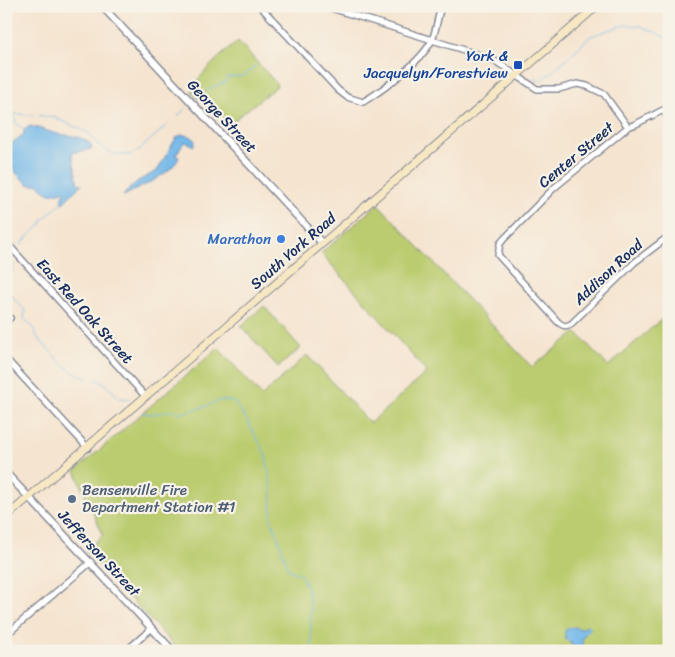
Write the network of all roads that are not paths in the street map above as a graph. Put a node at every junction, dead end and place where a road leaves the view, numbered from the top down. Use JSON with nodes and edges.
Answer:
{"nodes":[{"id":1,"x":102,"y":6,"type":"edge"},
{"id":2,"x":260,"y":6,"type":"edge"},
{"id":3,"x":325,"y":6,"type":"edge"},
{"id":4,"x":441,"y":6,"type":"edge"},
{"id":5,"x":597,"y":6,"type":"edge"},
{"id":6,"x":432,"y":40,"type":"junction"},
{"id":7,"x":517,"y":76,"type":"junction"},
{"id":8,"x":669,"y":122,"type":"edge"},
{"id":9,"x":628,"y":127,"type":"junction"},
{"id":10,"x":669,"y":236,"type":"edge"},
{"id":11,"x":6,"y":242,"type":"edge"},
{"id":12,"x":322,"y":243,"type":"junction"},
{"id":13,"x":565,"y":326,"type":"joint"},
{"id":14,"x":6,"y":359,"type":"edge"},
{"id":15,"x":146,"y":397,"type":"junction"},
{"id":16,"x":88,"y":448,"type":"junction"},
{"id":17,"x":6,"y":473,"type":"edge"},
{"id":18,"x":29,"y":497,"type":"junction"},
{"id":19,"x":6,"y":517,"type":"edge"},
{"id":20,"x":91,"y":562,"type":"junction"},
{"id":21,"x":152,"y":628,"type":"junction"},
{"id":22,"x":6,"y":636,"type":"edge"},
{"id":23,"x":126,"y":651,"type":"edge"},
{"id":24,"x":173,"y":651,"type":"edge"}],
"edges":[{"from":1,"to":12,"type":"street","name":"George Street"},
{"from":2,"to":6,"type":"street"},
{"from":3,"to":6,"type":"street"},
{"from":4,"to":6,"type":"street"},
{"from":5,"to":7,"type":"main road","name":"South York Road"},
{"from":6,"to":7,"type":"street"},
{"from":7,"to":9,"type":"street"},
{"from":7,"to":12,"type":"main road","name":"South York Road"},
{"from":8,"to":9,"type":"street","name":"Center Street"},
{"from":9,"to":13,"type":"street","name":"Center Street"},
{"from":10,"to":13,"type":"street","name":"Addison Road"},
{"from":11,"to":15,"type":"street","name":"East Red Oak Street"},
{"from":12,"to":15,"type":"main road","name":"South York Road"},
{"from":14,"to":16,"type":"street"},
{"from":15,"to":16,"type":"main road","name":"South York Road"},
{"from":16,"to":18,"type":"main road","name":"South York Road"},
{"from":17,"to":18,"type":"street","name":"Jefferson Street"},
{"from":18,"to":19,"type":"main road","name":"South York Road"},
{"from":18,"to":20,"type":"street","name":"Jefferson Street"},
{"from":20,"to":21,"type":"street","name":"Jefferson Street"},
{"from":20,"to":22,"type":"street"},
{"from":21,"to":23,"type":"street"},
{"from":21,"to":24,"type":"street","name":"Jefferson Street"}]}
